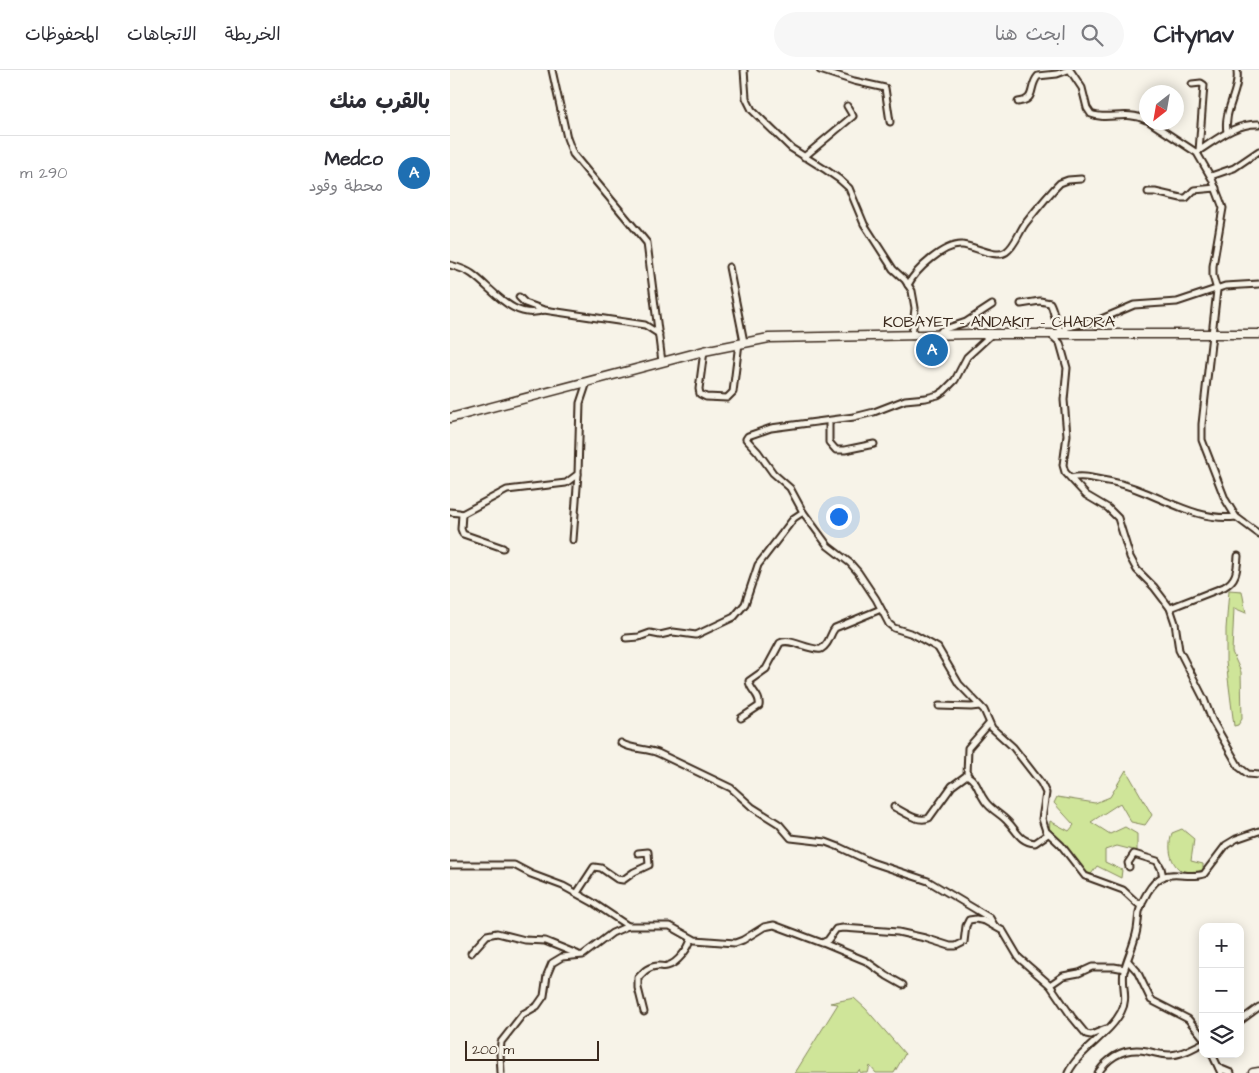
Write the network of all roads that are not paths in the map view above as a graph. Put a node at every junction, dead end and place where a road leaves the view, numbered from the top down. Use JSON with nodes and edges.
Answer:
{"nodes":[{"id":1,"x":552,"y":70,"type":"edge"},
{"id":2,"x":744,"y":70,"type":"edge"},
{"id":3,"x":820,"y":70,"type":"edge"},
{"id":4,"x":1069,"y":70,"type":"edge"},
{"id":5,"x":1237,"y":70,"type":"edge"},
{"id":6,"x":1192,"y":84,"type":"dead end"},
{"id":7,"x":1018,"y":102,"type":"dead end"},
{"id":8,"x":848,"y":106,"type":"dead end"},
{"id":9,"x":1139,"y":118,"type":"edge"},
{"id":10,"x":890,"y":122,"type":"dead end"},
{"id":11,"x":1259,"y":124,"type":"edge"},
{"id":12,"x":1164,"y":130,"type":"edge"},
{"id":13,"x":1227,"y":132,"type":"junction"},
{"id":14,"x":1259,"y":151,"type":"edge"},
{"id":15,"x":1198,"y":152,"type":"junction"},
{"id":16,"x":804,"y":157,"type":"junction"},
{"id":17,"x":1211,"y":176,"type":"junction"},
{"id":18,"x":1081,"y":179,"type":"dead end"},
{"id":19,"x":1216,"y":188,"type":"junction"},
{"id":20,"x":1148,"y":192,"type":"dead end"},
{"id":21,"x":450,"y":265,"type":"edge"},
{"id":22,"x":729,"y":267,"type":"dead end"},
{"id":23,"x":1259,"y":284,"type":"edge"},
{"id":24,"x":908,"y":285,"type":"junction"},
{"id":25,"x":1217,"y":290,"type":"junction"},
{"id":26,"x":519,"y":297,"type":"dead end"},
{"id":27,"x":1021,"y":304,"type":"dead end"},
{"id":28,"x":992,"y":305,"type":"dead end"},
{"id":29,"x":544,"y":310,"type":"junction"},
{"id":30,"x":1056,"y":333,"type":"junction"},
{"id":31,"x":659,"y":334,"type":"junction"},
{"id":32,"x":993,"y":334,"type":"junction"},
{"id":33,"x":1211,"y":334,"type":"junction"},
{"id":34,"x":1259,"y":334,"type":"edge"},
{"id":35,"x":938,"y":335,"type":"junction"},
{"id":36,"x":912,"y":336,"type":"junction"},
{"id":37,"x":742,"y":342,"type":"junction"},
{"id":38,"x":704,"y":351,"type":"junction"},
{"id":39,"x":662,"y":362,"type":"junction"},
{"id":40,"x":588,"y":382,"type":"junction"},
{"id":41,"x":450,"y":418,"type":"edge"},
{"id":42,"x":829,"y":421,"type":"junction"},
{"id":43,"x":874,"y":444,"type":"dead end"},
{"id":44,"x":578,"y":474,"type":"junction"},
{"id":45,"x":1071,"y":478,"type":"junction"},
{"id":46,"x":450,"y":512,"type":"edge"},
{"id":47,"x":803,"y":512,"type":"junction"},
{"id":48,"x":462,"y":514,"type":"junction"},
{"id":49,"x":1236,"y":517,"type":"junction"},
{"id":50,"x":1259,"y":534,"type":"edge"},
{"id":51,"x":573,"y":540,"type":"dead end"},
{"id":52,"x":503,"y":548,"type":"dead end"},
{"id":53,"x":1238,"y":556,"type":"dead end"},
{"id":54,"x":1170,"y":608,"type":"junction"},
{"id":55,"x":881,"y":609,"type":"junction"},
{"id":56,"x":626,"y":638,"type":"dead end"},
{"id":57,"x":940,"y":706,"type":"dead end"},
{"id":58,"x":980,"y":706,"type":"junction"},
{"id":59,"x":741,"y":718,"type":"dead end"},
{"id":60,"x":989,"y":724,"type":"junction"},
{"id":61,"x":621,"y":743,"type":"dead end"},
{"id":62,"x":967,"y":775,"type":"junction"},
{"id":63,"x":1259,"y":776,"type":"edge"},
{"id":64,"x":894,"y":807,"type":"dead end"},
{"id":65,"x":1259,"y":831,"type":"edge"},
{"id":66,"x":1048,"y":834,"type":"junction"},
{"id":67,"x":638,"y":853,"type":"dead end"},
{"id":68,"x":450,"y":865,"type":"edge"},
{"id":69,"x":1129,"y":867,"type":"dead end"},
{"id":70,"x":1163,"y":877,"type":"junction"},
{"id":71,"x":577,"y":893,"type":"junction"},
{"id":72,"x":1142,"y":904,"type":"junction"},
{"id":73,"x":994,"y":925,"type":"junction"},
{"id":74,"x":628,"y":926,"type":"junction"},
{"id":75,"x":691,"y":939,"type":"junction"},
{"id":76,"x":824,"y":943,"type":"junction"},
{"id":77,"x":471,"y":952,"type":"dead end"},
{"id":78,"x":579,"y":956,"type":"junction"},
{"id":79,"x":1128,"y":961,"type":"junction"},
{"id":80,"x":1125,"y":969,"type":"junction"},
{"id":81,"x":904,"y":985,"type":"dead end"},
{"id":82,"x":1050,"y":985,"type":"junction"},
{"id":83,"x":1259,"y":1007,"type":"edge"},
{"id":84,"x":644,"y":1012,"type":"dead end"},
{"id":85,"x":1244,"y":1018,"type":"edge"},
{"id":86,"x":1106,"y":1029,"type":"junction"},
{"id":87,"x":1199,"y":1032,"type":"edge"},
{"id":88,"x":1199,"y":1045,"type":"edge"},
{"id":89,"x":1214,"y":1058,"type":"edge"},
{"id":90,"x":1220,"y":1070,"type":"edge"},
{"id":91,"x":1259,"y":1072,"type":"edge"},
{"id":92,"x":501,"y":1073,"type":"edge"},
{"id":93,"x":1068,"y":1073,"type":"edge"},
{"id":94,"x":1098,"y":1073,"type":"edge"},
{"id":95,"x":1231,"y":1073,"type":"edge"},
{"id":96,"x":1253,"y":1073,"type":"edge"}],
"edges":[{"from":1,"to":31,"type":"street"},
{"from":2,"to":16,"type":"street"},
{"from":3,"to":10,"type":"street"},
{"from":4,"to":7,"type":"street"},
{"from":4,"to":9,"type":"street"},
{"from":5,"to":13,"type":"street"},
{"from":6,"to":15,"type":"street"},
{"from":8,"to":16,"type":"street"},
{"from":11,"to":13,"type":"street"},
{"from":12,"to":15,"type":"street"},
{"from":13,"to":15,"type":"street"},
{"from":14,"to":17,"type":"street"},
{"from":15,"to":17,"type":"street"},
{"from":16,"to":24,"type":"street"},
{"from":17,"to":19,"type":"street"},
{"from":18,"to":24,"type":"street"},
{"from":19,"to":20,"type":"street"},
{"from":19,"to":25,"type":"street"},
{"from":21,"to":29,"type":"street"},
{"from":22,"to":37,"type":"street"},
{"from":23,"to":25,"type":"street"},
{"from":24,"to":36,"type":"street"},
{"from":25,"to":30,"type":"street"},
{"from":25,"to":33,"type":"street"},
{"from":26,"to":29,"type":"street"},
{"from":27,"to":30,"type":"street"},
{"from":28,"to":35,"type":"street"},
{"from":29,"to":31,"type":"street"},
{"from":30,"to":32,"type":"main road","name":"KOBAYET - ANDAKIT - CHADRA"},
{"from":30,"to":33,"type":"main road","name":"KOBAYET - ANDAKIT - CHADRA"},
{"from":30,"to":45,"type":"street"},
{"from":31,"to":39,"type":"street"},
{"from":32,"to":35,"type":"main road","name":"KOBAYET - ANDAKIT - CHADRA"},
{"from":32,"to":42,"type":"street"},
{"from":33,"to":34,"type":"main road","name":"KOBAYET - ANDAKIT - CHADRA"},
{"from":33,"to":49,"type":"street"},
{"from":35,"to":36,"type":"main road","name":"KOBAYET - ANDAKIT - CHADRA"},
{"from":36,"to":37,"type":"main road","name":"KOBAYET - ANDAKIT - CHADRA"},
{"from":37,"to":38,"type":"main road","name":"KOBAYET - ANDAKIT - CHADRA"},
{"from":37,"to":38,"type":"street"},
{"from":38,"to":39,"type":"main road","name":"KOBAYET - ANDAKIT - CHADRA"},
{"from":39,"to":40,"type":"main road","name":"KOBAYET - ANDAKIT - CHADRA"},
{"from":40,"to":41,"type":"main road","name":"KOBAYET - ANDAKIT - CHADRA"},
{"from":40,"to":44,"type":"street"},
{"from":42,"to":43,"type":"street"},
{"from":42,"to":47,"type":"street"},
{"from":44,"to":48,"type":"street"},
{"from":44,"to":51,"type":"street"},
{"from":45,"to":49,"type":"street"},
{"from":45,"to":54,"type":"street"},
{"from":46,"to":48,"type":"street"},
{"from":47,"to":55,"type":"street"},
{"from":47,"to":56,"type":"street"},
{"from":48,"to":52,"type":"street"},
{"from":49,"to":50,"type":"street"},
{"from":53,"to":54,"type":"street"},
{"from":54,"to":63,"type":"street"},
{"from":55,"to":58,"type":"street"},
{"from":55,"to":59,"type":"street"},
{"from":57,"to":58,"type":"street"},
{"from":58,"to":60,"type":"street"},
{"from":60,"to":62,"type":"street"},
{"from":60,"to":66,"type":"street"},
{"from":61,"to":73,"type":"street"},
{"from":62,"to":64,"type":"street"},
{"from":62,"to":66,"type":"street"},
{"from":65,"to":70,"type":"street"},
{"from":66,"to":72,"type":"street"},
{"from":67,"to":71,"type":"street"},
{"from":68,"to":71,"type":"street"},
{"from":69,"to":70,"type":"street"},
{"from":70,"to":72,"type":"street"},
{"from":71,"to":74,"type":"street"},
{"from":72,"to":79,"type":"street"},
{"from":73,"to":76,"type":"street"},
{"from":73,"to":82,"type":"street"},
{"from":74,"to":75,"type":"street"},
{"from":74,"to":78,"type":"street"},
{"from":75,"to":76,"type":"street"},
{"from":75,"to":84,"type":"street"},
{"from":76,"to":81,"type":"street"},
{"from":77,"to":78,"type":"street"},
{"from":78,"to":92,"type":"street"},
{"from":79,"to":80,"type":"street"},
{"from":79,"to":87,"type":"street"},
{"from":80,"to":82,"type":"street"},
{"from":80,"to":86,"type":"street"},
{"from":82,"to":86,"type":"street"},
{"from":83,"to":85,"type":"street"},
{"from":86,"to":93,"type":"street"},
{"from":88,"to":94,"type":"street"},
{"from":89,"to":90,"type":"street"},
{"from":90,"to":95,"type":"street"},
{"from":91,"to":96,"type":"main road"}]}
